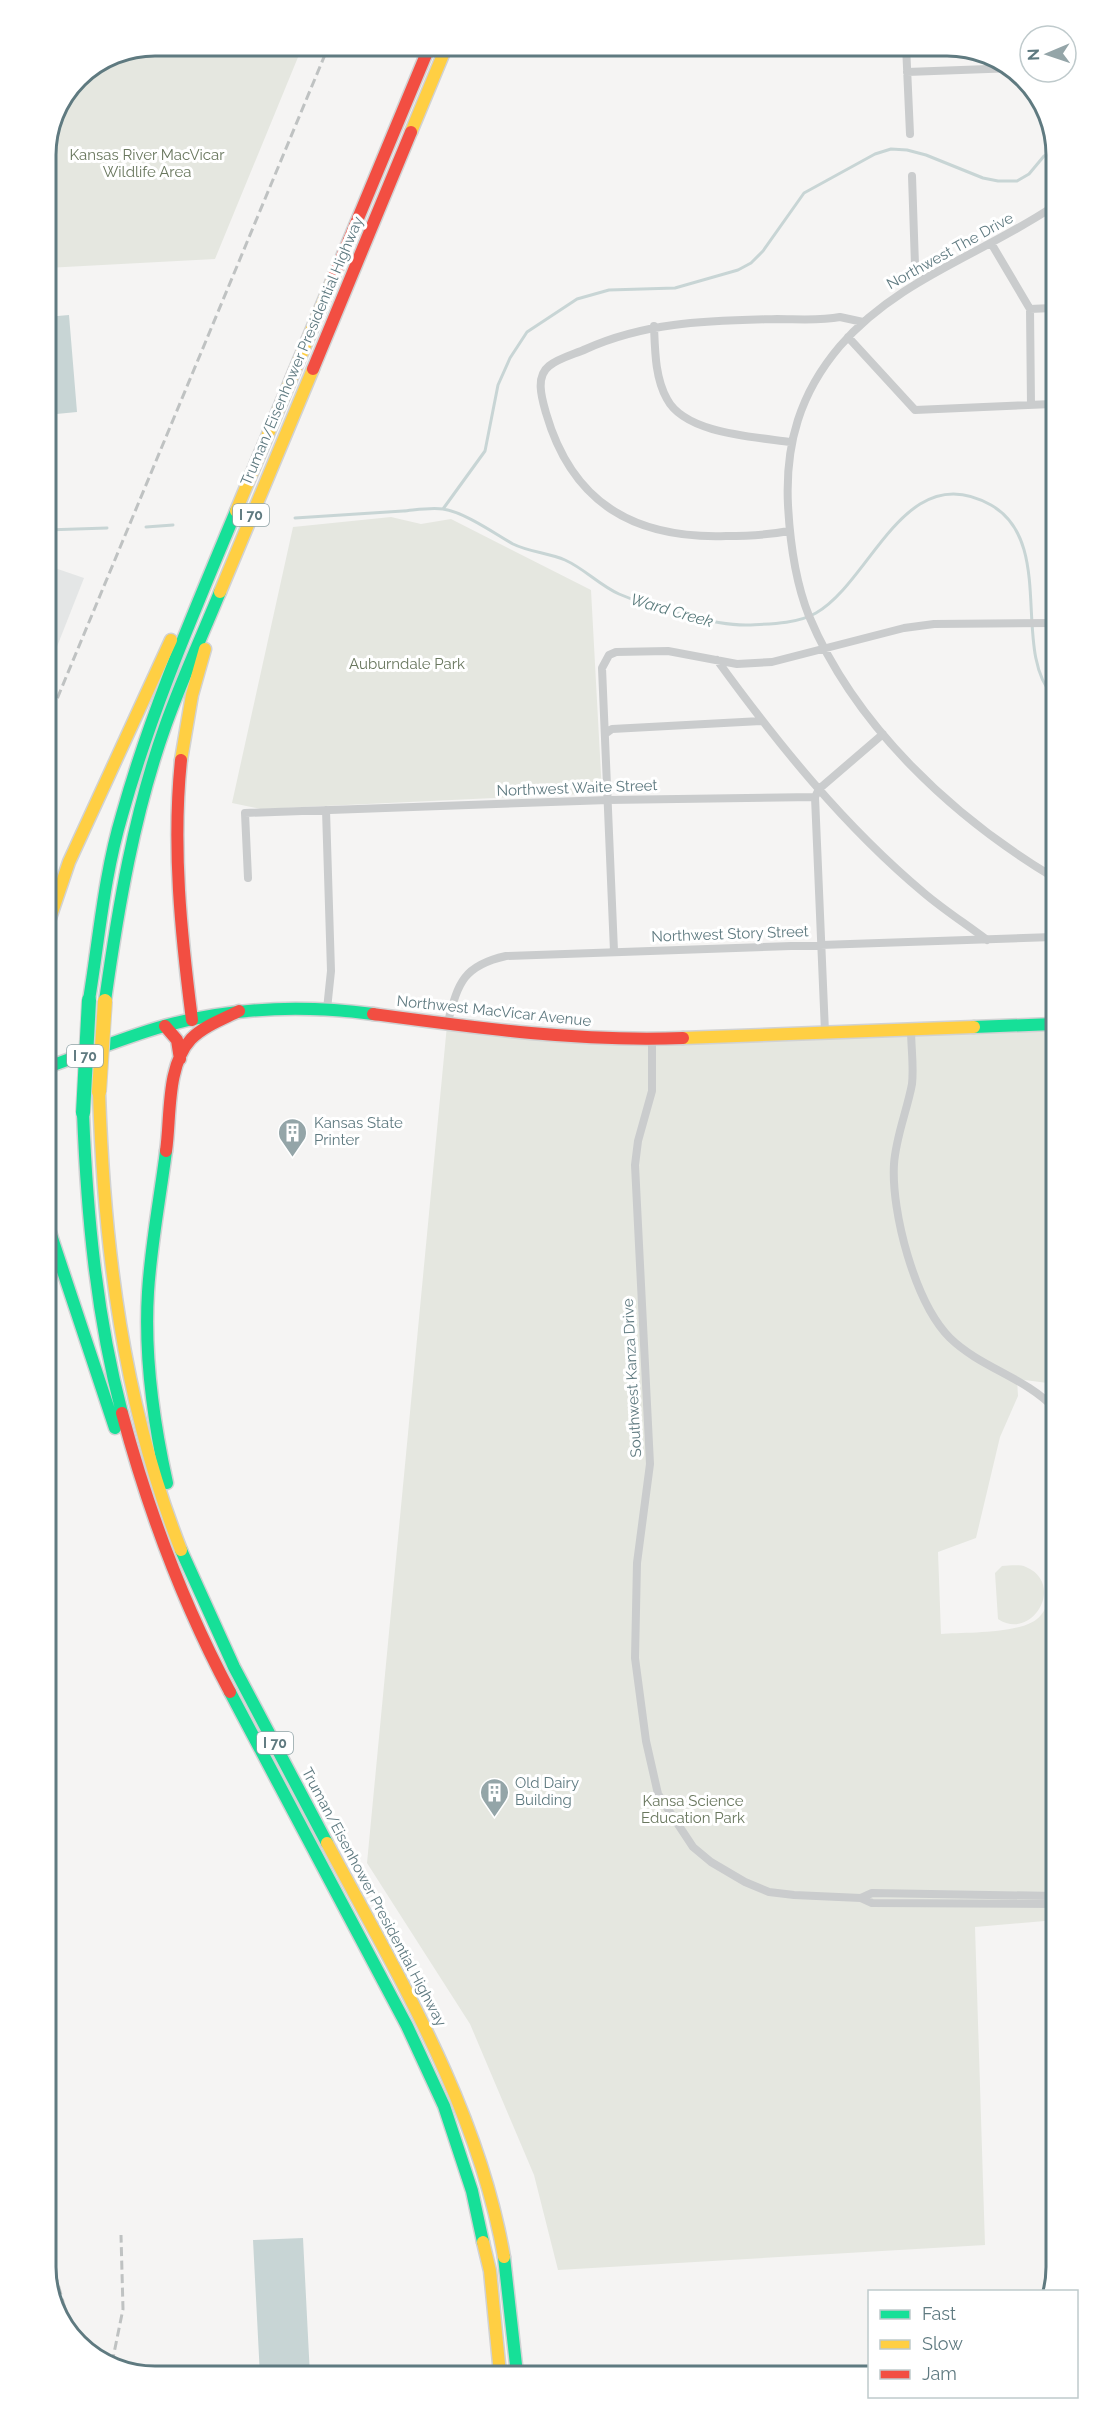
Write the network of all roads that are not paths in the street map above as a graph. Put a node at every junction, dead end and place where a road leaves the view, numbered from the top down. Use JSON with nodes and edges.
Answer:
{"nodes":[{"id":1,"x":425,"y":56,"type":"edge"},
{"id":2,"x":442,"y":56,"type":"edge"},
{"id":3,"x":907,"y":56,"type":"edge"},
{"id":4,"x":996,"y":69,"type":"edge"},
{"id":5,"x":908,"y":72,"type":"junction"},
{"id":6,"x":910,"y":134,"type":"dead end"},
{"id":7,"x":912,"y":176,"type":"dead end"},
{"id":8,"x":1046,"y":211,"type":"edge"},
{"id":9,"x":991,"y":243,"type":"junction"},
{"id":10,"x":920,"y":280,"type":"junction"},
{"id":11,"x":1046,"y":308,"type":"edge"},
{"id":12,"x":1029,"y":309,"type":"junction"},
{"id":13,"x":863,"y":322,"type":"junction"},
{"id":14,"x":654,"y":326,"type":"junction"},
{"id":15,"x":848,"y":337,"type":"junction"},
{"id":16,"x":1046,"y":404,"type":"edge"},
{"id":17,"x":1031,"y":405,"type":"junction"},
{"id":18,"x":791,"y":442,"type":"junction"},
{"id":19,"x":230,"y":525,"type":"junction"},
{"id":20,"x":789,"y":531,"type":"junction"},
{"id":21,"x":228,"y":571,"type":"junction"},
{"id":22,"x":1046,"y":623,"type":"edge"},
{"id":23,"x":825,"y":647,"type":"junction"},
{"id":24,"x":717,"y":660,"type":"junction"},
{"id":25,"x":761,"y":721,"type":"junction"},
{"id":26,"x":605,"y":734,"type":"junction"},
{"id":27,"x":883,"y":734,"type":"junction"},
{"id":28,"x":817,"y":793,"type":"junction"},
{"id":29,"x":608,"y":800,"type":"junction"},
{"id":30,"x":327,"y":810,"type":"junction"},
{"id":31,"x":1046,"y":873,"type":"edge"},
{"id":32,"x":248,"y":878,"type":"dead end"},
{"id":33,"x":56,"y":900,"type":"edge"},
{"id":34,"x":1046,"y":937,"type":"edge"},
{"id":35,"x":987,"y":940,"type":"junction"},
{"id":36,"x":822,"y":945,"type":"junction"},
{"id":37,"x":614,"y":951,"type":"junction"},
{"id":38,"x":327,"y":1010,"type":"junction"},
{"id":39,"x":239,"y":1011,"type":"junction"},
{"id":40,"x":192,"y":1020,"type":"junction"},
{"id":41,"x":1046,"y":1024,"type":"edge"},
{"id":42,"x":447,"y":1025,"type":"junction"},
{"id":43,"x":165,"y":1026,"type":"junction"},
{"id":44,"x":910,"y":1029,"type":"junction"},
{"id":45,"x":825,"y":1032,"type":"junction"},
{"id":46,"x":652,"y":1039,"type":"junction"},
{"id":47,"x":180,"y":1059,"type":"junction"},
{"id":48,"x":56,"y":1064,"type":"edge"},
{"id":49,"x":56,"y":1250,"type":"edge"},
{"id":50,"x":1046,"y":1401,"type":"edge"},
{"id":51,"x":151,"y":1514,"type":"junction"},
{"id":52,"x":193,"y":1579,"type":"junction"},
{"id":53,"x":1046,"y":1896,"type":"edge"},
{"id":54,"x":861,"y":1898,"type":"junction"},
{"id":55,"x":1046,"y":1904,"type":"edge"},
{"id":56,"x":500,"y":2366,"type":"edge"},
{"id":57,"x":515,"y":2366,"type":"edge"}],
"edges":[{"from":1,"to":19,"type":"main road","name":"Truman/Eisenhower Presidential Highway","number":"I 70"},
{"from":2,"to":21,"type":"main road","name":"Truman/Eisenhower Presidential Highway","number":"I 70"},
{"from":3,"to":5,"type":"street"},
{"from":4,"to":5,"type":"street"},
{"from":5,"to":6,"type":"street"},
{"from":7,"to":10,"type":"street"},
{"from":8,"to":9,"type":"street","name":"Northwest The Drive"},
{"from":9,"to":10,"type":"street","name":"Northwest The Drive"},
{"from":9,"to":12,"type":"street"},
{"from":10,"to":13,"type":"street","name":"Northwest The Drive"},
{"from":11,"to":12,"type":"street"},
{"from":12,"to":17,"type":"street"},
{"from":13,"to":14,"type":"street"},
{"from":13,"to":15,"type":"street","name":"Northwest The Drive"},
{"from":14,"to":18,"type":"street"},
{"from":14,"to":20,"type":"street"},
{"from":15,"to":17,"type":"street"},
{"from":15,"to":18,"type":"street","name":"Northwest The Drive"},
{"from":16,"to":17,"type":"street"},
{"from":18,"to":20,"type":"street","name":"Northwest The Drive"},
{"from":19,"to":33,"type":"main road"},
{"from":19,"to":51,"type":"main road","name":"Truman/Eisenhower Presidential Highway","number":"I 70","bridge":true},
{"from":20,"to":23,"type":"street","name":"Northwest The Drive"},
{"from":21,"to":40,"type":"main road"},
{"from":21,"to":52,"type":"main road","name":"Truman/Eisenhower Presidential Highway","number":"I 70","bridge":true},
{"from":22,"to":23,"type":"street"},
{"from":23,"to":24,"type":"street"},
{"from":23,"to":27,"type":"street","name":"Northwest The Drive"},
{"from":24,"to":25,"type":"street"},
{"from":24,"to":26,"type":"street"},
{"from":25,"to":26,"type":"street"},
{"from":25,"to":28,"type":"street"},
{"from":26,"to":29,"type":"street"},
{"from":27,"to":28,"type":"street"},
{"from":27,"to":31,"type":"street","name":"Northwest The Drive"},
{"from":28,"to":29,"type":"street","name":"Northwest Waite Street"},
{"from":28,"to":35,"type":"street"},
{"from":28,"to":36,"type":"street"},
{"from":29,"to":30,"type":"street","name":"Northwest Waite Street"},
{"from":29,"to":37,"type":"street"},
{"from":30,"to":32,"type":"street","name":"Northwest Waite Street"},
{"from":30,"to":38,"type":"street"},
{"from":34,"to":35,"type":"street","name":"Northwest Story Street"},
{"from":35,"to":36,"type":"street","name":"Northwest Story Street"},
{"from":36,"to":37,"type":"street","name":"Northwest Story Street"},
{"from":36,"to":45,"type":"street"},
{"from":37,"to":42,"type":"street","name":"Northwest Story Street"},
{"from":38,"to":39,"type":"main road","name":"Northwest MacVicar Avenue"},
{"from":38,"to":42,"type":"main road","name":"Northwest MacVicar Avenue"},
{"from":39,"to":40,"type":"main road","name":"Northwest MacVicar Avenue"},
{"from":39,"to":47,"type":"main road"},
{"from":40,"to":43,"type":"main road","name":"Northwest MacVicar Avenue"},
{"from":41,"to":44,"type":"main road","name":"Northwest MacVicar Avenue"},
{"from":42,"to":46,"type":"main road","name":"Northwest MacVicar Avenue"},
{"from":43,"to":47,"type":"main road"},
{"from":43,"to":48,"type":"main road","name":"Northwest MacVicar Avenue"},
{"from":44,"to":45,"type":"main road","name":"Northwest MacVicar Avenue"},
{"from":44,"to":50,"type":"street"},
{"from":45,"to":46,"type":"main road","name":"Northwest MacVicar Avenue"},
{"from":46,"to":54,"type":"street","name":"Southwest Kanza Drive"},
{"from":47,"to":52,"type":"main road"},
{"from":49,"to":51,"type":"main road"},
{"from":51,"to":56,"type":"main road","name":"Truman/Eisenhower Presidential Highway","number":"I 70"},
{"from":52,"to":57,"type":"main road","name":"Truman/Eisenhower Presidential Highway","number":"I 70"},
{"from":53,"to":54,"type":"street","name":"Southwest Kanza Drive"},
{"from":54,"to":55,"type":"street","name":"Southwest Kanza Drive"}]}
